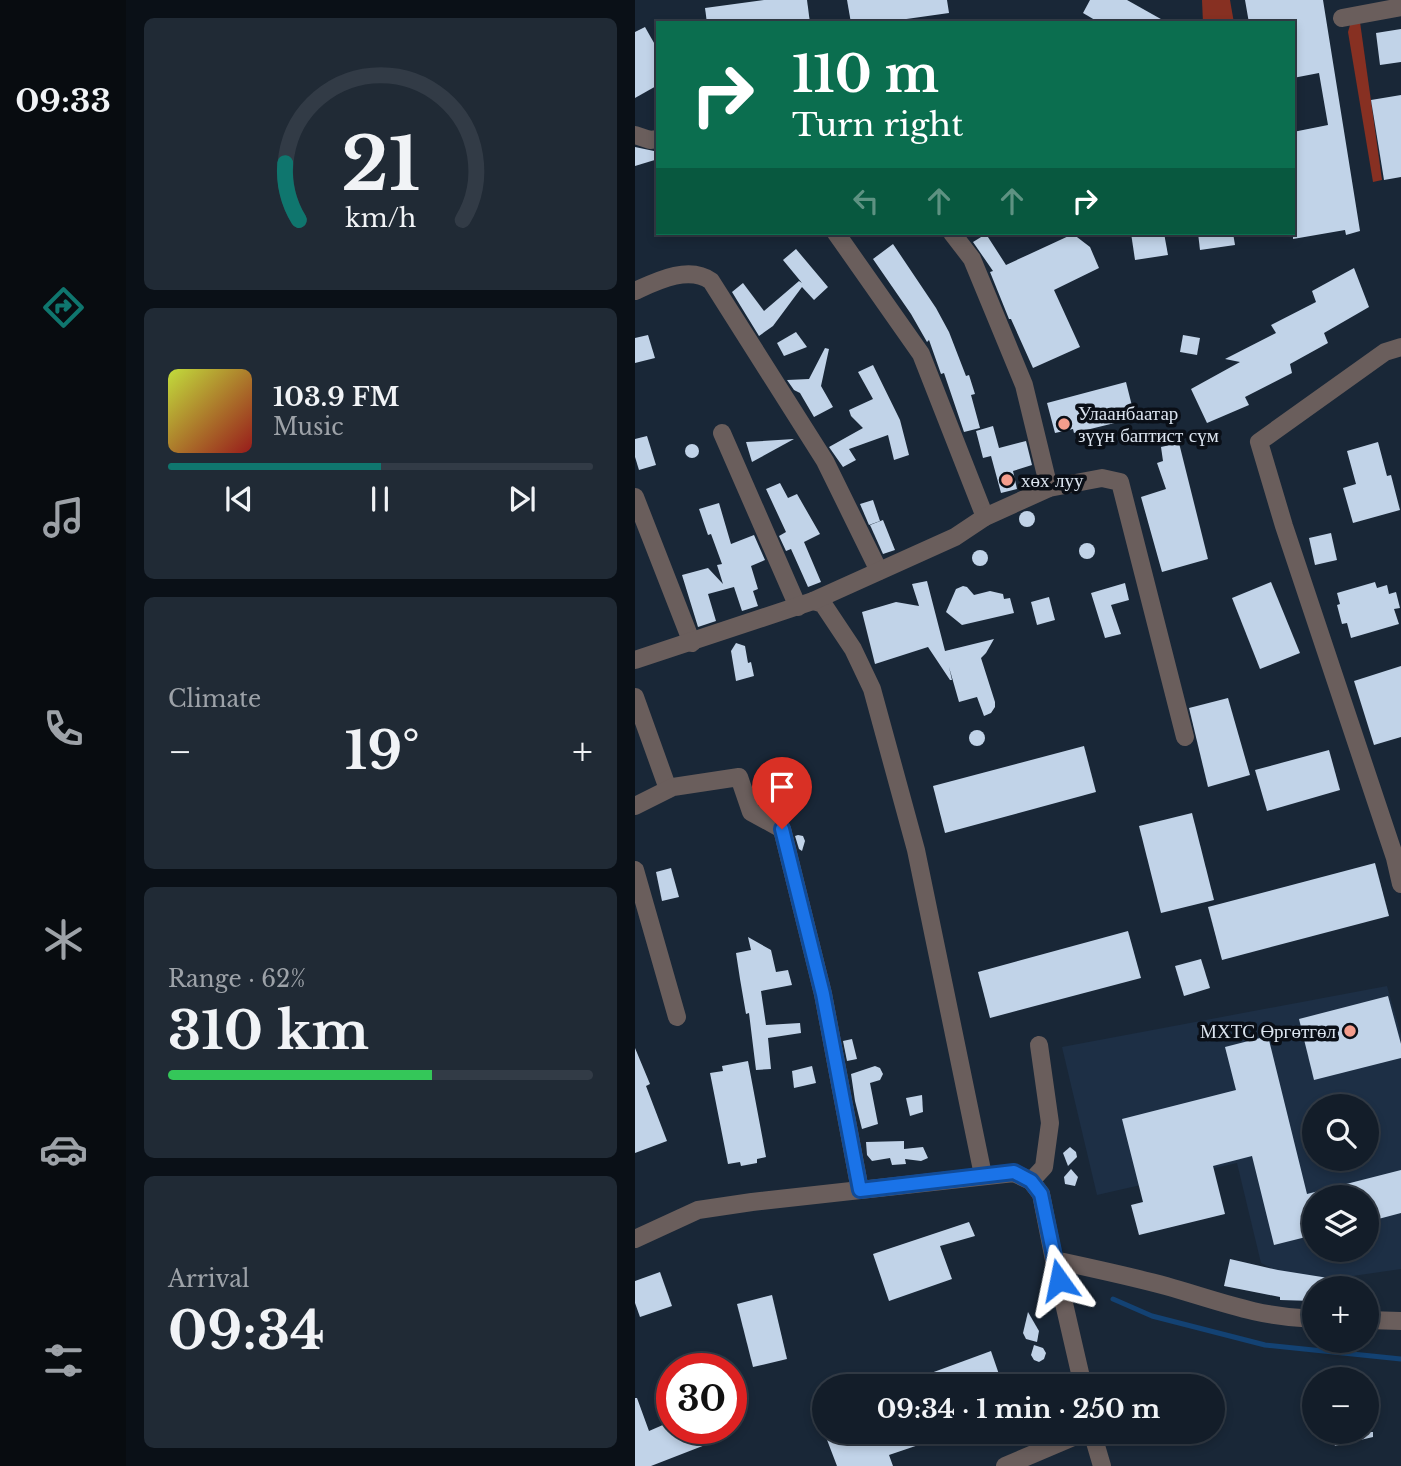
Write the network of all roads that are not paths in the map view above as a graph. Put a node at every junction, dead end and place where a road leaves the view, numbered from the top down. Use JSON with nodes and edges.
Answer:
{"nodes":[{"id":1,"x":1401,"y":7,"type":"edge"},
{"id":2,"x":1342,"y":18,"type":"dead end"},
{"id":3,"x":635,"y":135,"type":"edge"},
{"id":4,"x":656,"y":139,"type":"edge"},
{"id":5,"x":837,"y":235,"type":"edge"},
{"id":6,"x":954,"y":235,"type":"edge"},
{"id":7,"x":635,"y":291,"type":"edge"},
{"id":8,"x":1401,"y":347,"type":"edge"},
{"id":9,"x":722,"y":433,"type":"dead end"},
{"id":10,"x":1049,"y":488,"type":"junction"},
{"id":11,"x":635,"y":497,"type":"edge"},
{"id":12,"x":985,"y":517,"type":"junction"},
{"id":13,"x":879,"y":571,"type":"junction"},
{"id":14,"x":805,"y":604,"type":"junction"},
{"id":15,"x":692,"y":643,"type":"junction"},
{"id":16,"x":635,"y":660,"type":"edge"},
{"id":17,"x":635,"y":697,"type":"edge"},
{"id":18,"x":1185,"y":737,"type":"dead end"},
{"id":19,"x":668,"y":789,"type":"junction"},
{"id":20,"x":635,"y":806,"type":"edge"},
{"id":21,"x":635,"y":870,"type":"edge"},
{"id":22,"x":1401,"y":884,"type":"edge"},
{"id":23,"x":676,"y":1017,"type":"dead end"},
{"id":24,"x":1039,"y":1045,"type":"dead end"},
{"id":25,"x":983,"y":1175,"type":"junction"},
{"id":26,"x":1031,"y":1181,"type":"junction"},
{"id":27,"x":860,"y":1190,"type":"junction"},
{"id":28,"x":635,"y":1239,"type":"edge"},
{"id":29,"x":1054,"y":1260,"type":"junction"},
{"id":30,"x":1302,"y":1318,"type":"edge"},
{"id":31,"x":1379,"y":1320,"type":"edge"},
{"id":32,"x":1401,"y":1321,"type":"edge"},
{"id":33,"x":1080,"y":1374,"type":"edge"},
{"id":34,"x":1057,"y":1444,"type":"edge"},
{"id":35,"x":1096,"y":1444,"type":"edge"},
{"id":36,"x":1005,"y":1466,"type":"edge"},
{"id":37,"x":1102,"y":1466,"type":"edge"}],
"edges":[{"from":1,"to":2,"type":"street"},
{"from":3,"to":4,"type":"street"},
{"from":5,"to":12,"type":"street"},
{"from":6,"to":10,"type":"street"},
{"from":7,"to":13,"type":"street"},
{"from":8,"to":22,"type":"street"},
{"from":9,"to":14,"type":"street"},
{"from":10,"to":12,"type":"street"},
{"from":10,"to":18,"type":"street"},
{"from":11,"to":15,"type":"street"},
{"from":12,"to":13,"type":"street"},
{"from":13,"to":14,"type":"street"},
{"from":14,"to":15,"type":"street"},
{"from":14,"to":25,"type":"street"},
{"from":15,"to":16,"type":"street"},
{"from":17,"to":19,"type":"street"},
{"from":19,"to":20,"type":"street"},
{"from":19,"to":27,"type":"street"},
{"from":21,"to":23,"type":"street"},
{"from":24,"to":26,"type":"street"},
{"from":25,"to":26,"type":"street"},
{"from":25,"to":27,"type":"street"},
{"from":26,"to":29,"type":"street"},
{"from":27,"to":28,"type":"street"},
{"from":29,"to":30,"type":"street"},
{"from":29,"to":33,"type":"street"},
{"from":31,"to":32,"type":"street"},
{"from":34,"to":36,"type":"street"},
{"from":35,"to":37,"type":"street"}]}
